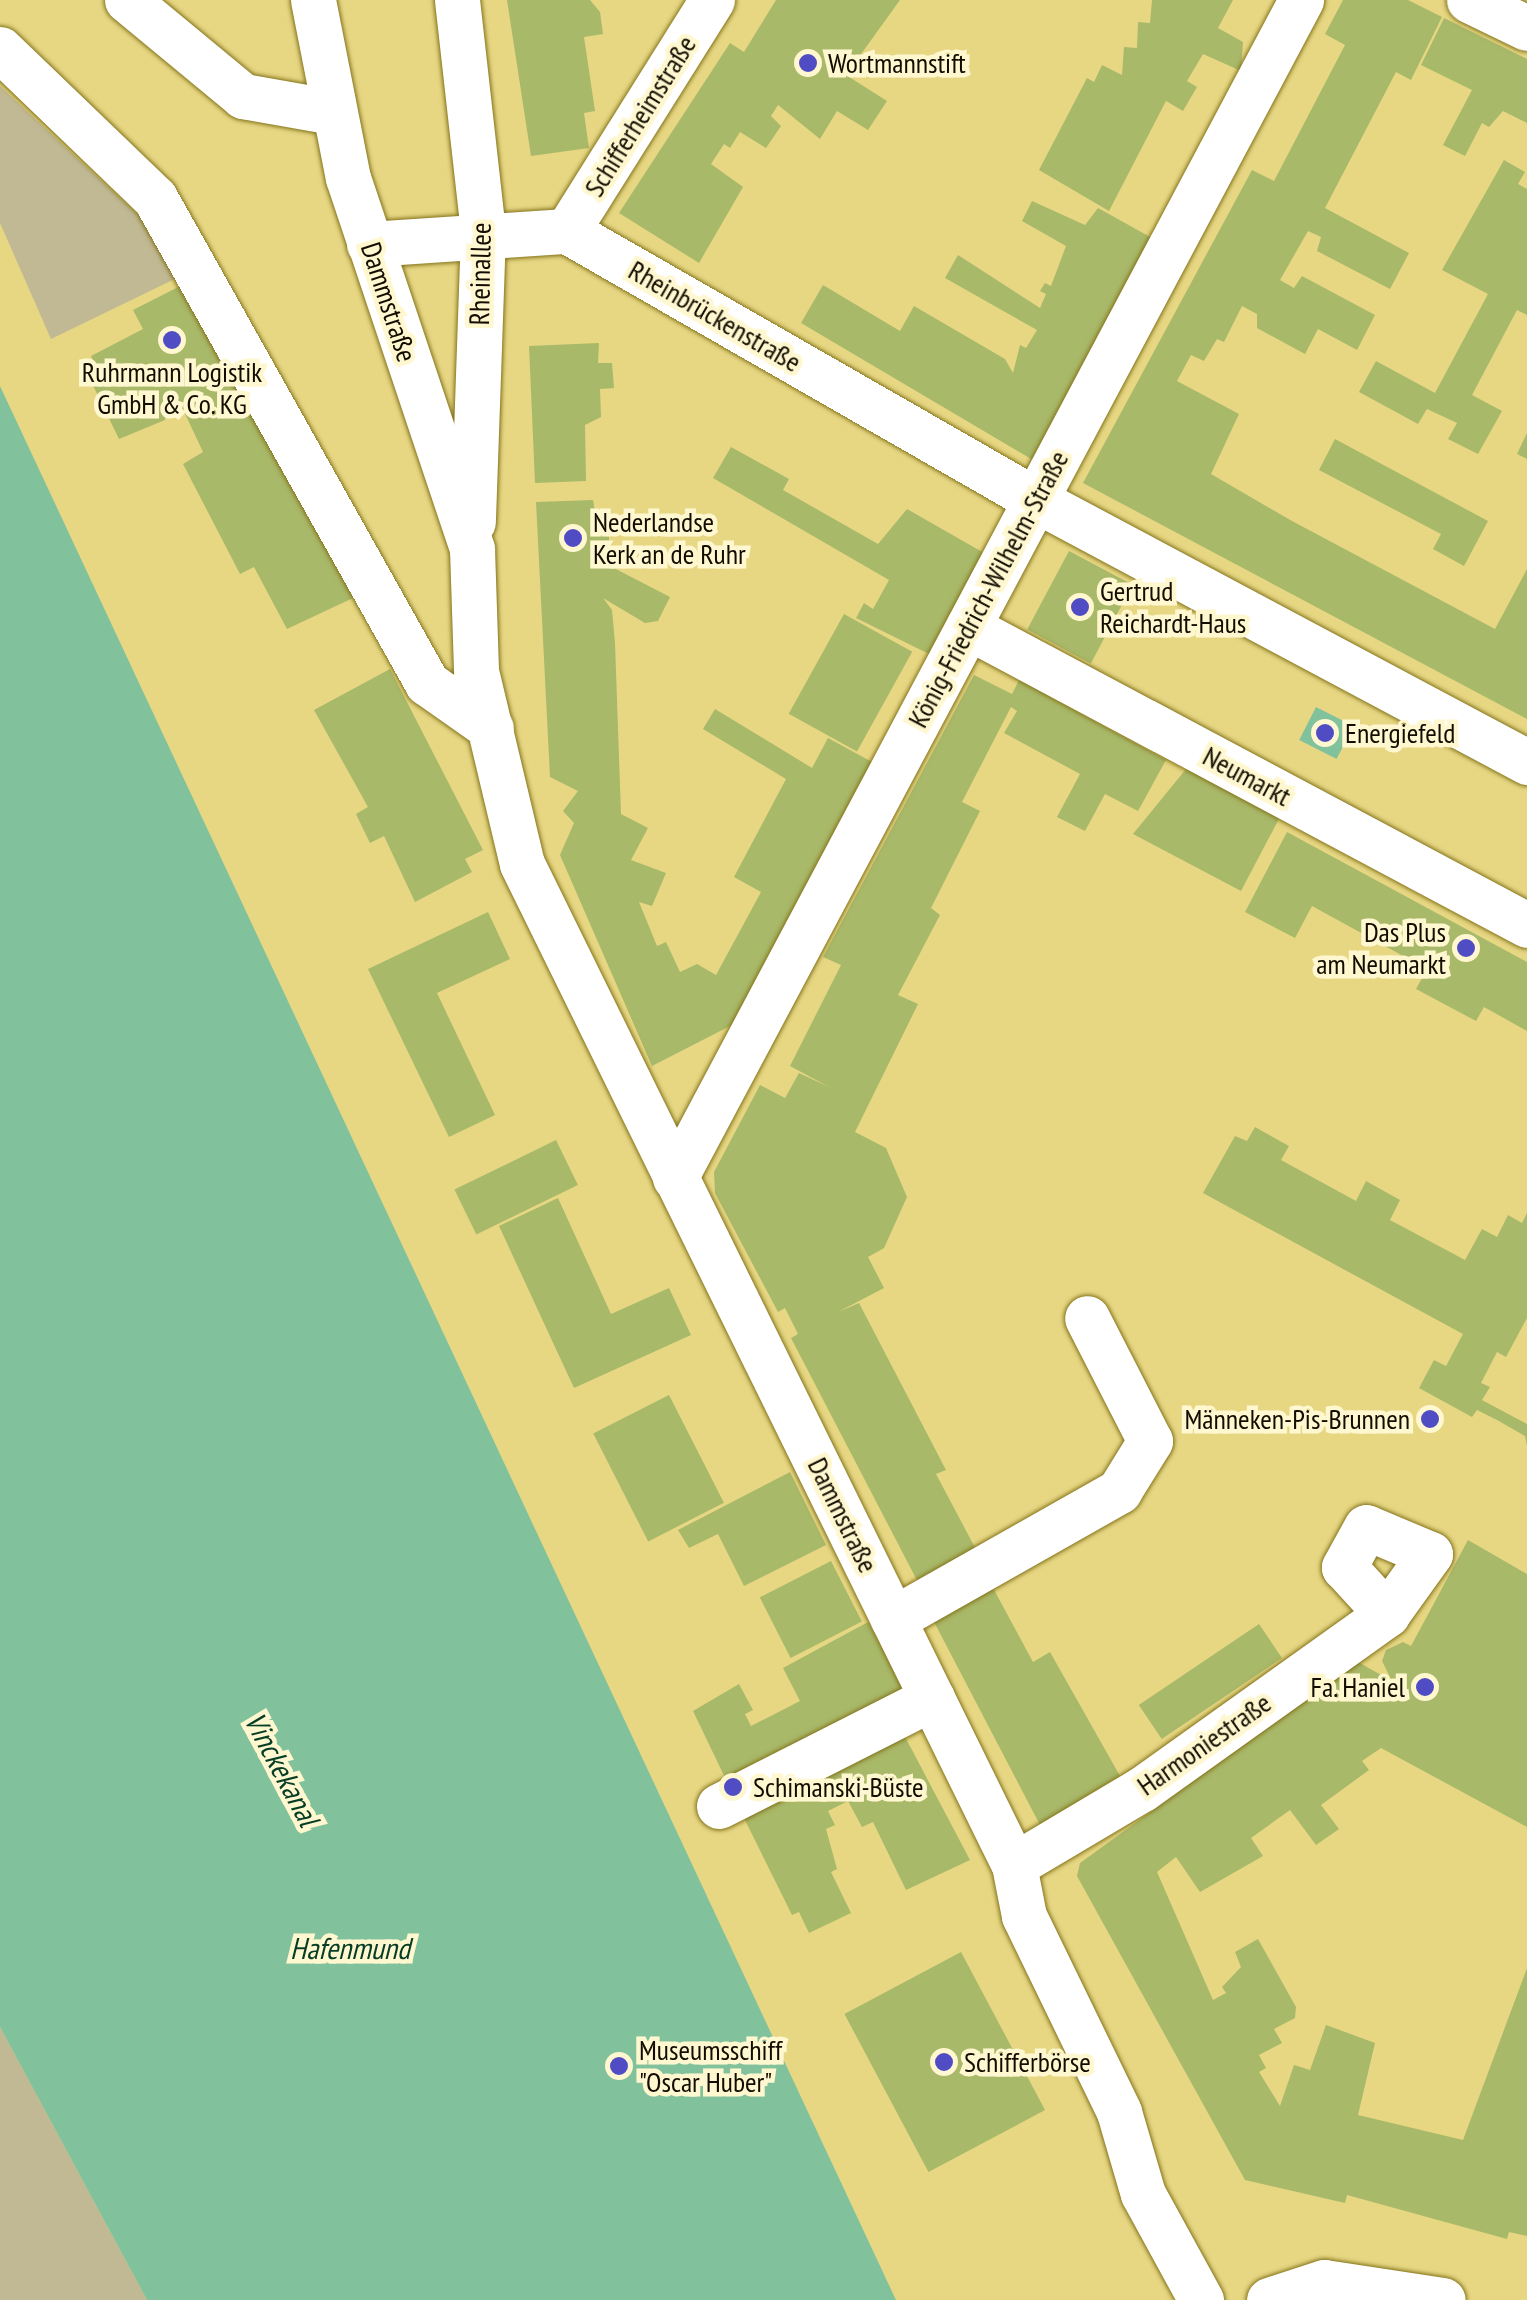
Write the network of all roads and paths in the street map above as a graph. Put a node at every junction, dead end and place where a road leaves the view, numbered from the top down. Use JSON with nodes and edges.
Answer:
{"nodes":[{"id":1,"x":128,"y":0,"type":"edge"},
{"id":2,"x":314,"y":0,"type":"edge"},
{"id":3,"x":457,"y":0,"type":"edge"},
{"id":4,"x":712,"y":0,"type":"edge"},
{"id":5,"x":1301,"y":0,"type":"edge"},
{"id":6,"x":1469,"y":0,"type":"edge"},
{"id":7,"x":1527,"y":28,"type":"edge"},
{"id":8,"x":0,"y":49,"type":"edge"},
{"id":9,"x":334,"y":112,"type":"junction"},
{"id":10,"x":567,"y":231,"type":"junction"},
{"id":11,"x":484,"y":232,"type":"junction"},
{"id":12,"x":369,"y":244,"type":"junction"},
{"id":13,"x":1036,"y":500,"type":"junction"},
{"id":14,"x":472,"y":549,"type":"junction"},
{"id":15,"x":968,"y":627,"type":"junction"},
{"id":16,"x":491,"y":728,"type":"junction"},
{"id":17,"x":1527,"y":762,"type":"edge"},
{"id":18,"x":1527,"y":925,"type":"edge"},
{"id":19,"x":675,"y":1178,"type":"junction"},
{"id":20,"x":1088,"y":1318,"type":"dead end"},
{"id":21,"x":1386,"y":1614,"type":"dead end"},
{"id":22,"x":894,"y":1619,"type":"junction"},
{"id":23,"x":932,"y":1698,"type":"junction"},
{"id":24,"x":719,"y":1806,"type":"dead end"},
{"id":25,"x":1014,"y":1864,"type":"junction"},
{"id":26,"x":1201,"y":2300,"type":"edge"},
{"id":27,"x":1269,"y":2300,"type":"edge"},
{"id":28,"x":1443,"y":2300,"type":"edge"}],
"edges":[{"from":1,"to":9,"type":"street"},
{"from":2,"to":9,"type":"street","name":"Dammstraße"},
{"from":3,"to":11,"type":"street","name":"Rheinallee"},
{"from":4,"to":10,"type":"street","name":"Schifferheimstraße"},
{"from":5,"to":13,"type":"street","name":"König-Friedrich-Wilhelm-Straße"},
{"from":6,"to":7,"type":"street"},
{"from":8,"to":16,"type":"street"},
{"from":9,"to":12,"type":"street","name":"Dammstraße"},
{"from":10,"to":11,"type":"street"},
{"from":10,"to":13,"type":"street","name":"Rheinbrückenstraße"},
{"from":11,"to":12,"type":"street"},
{"from":11,"to":14,"type":"street","name":"Rheinallee"},
{"from":12,"to":14,"type":"street","name":"Dammstraße"},
{"from":13,"to":15,"type":"street","name":"König-Friedrich-Wilhelm-Straße"},
{"from":13,"to":17,"type":"street"},
{"from":14,"to":16,"type":"street","name":"Dammstraße"},
{"from":15,"to":18,"type":"street","name":"Neumarkt"},
{"from":15,"to":19,"type":"street","name":"König-Friedrich-Wilhelm-Straße"},
{"from":16,"to":19,"type":"street","name":"Dammstraße"},
{"from":19,"to":22,"type":"street","name":"Dammstraße"},
{"from":20,"to":22,"type":"street"},
{"from":21,"to":25,"type":"street","name":"Harmoniestraße"},
{"from":22,"to":23,"type":"street","name":"Dammstraße"},
{"from":23,"to":24,"type":"street"},
{"from":23,"to":25,"type":"street","name":"Dammstraße"},
{"from":25,"to":26,"type":"street","name":"Dammstraße"},
{"from":27,"to":28,"type":"street"}]}
